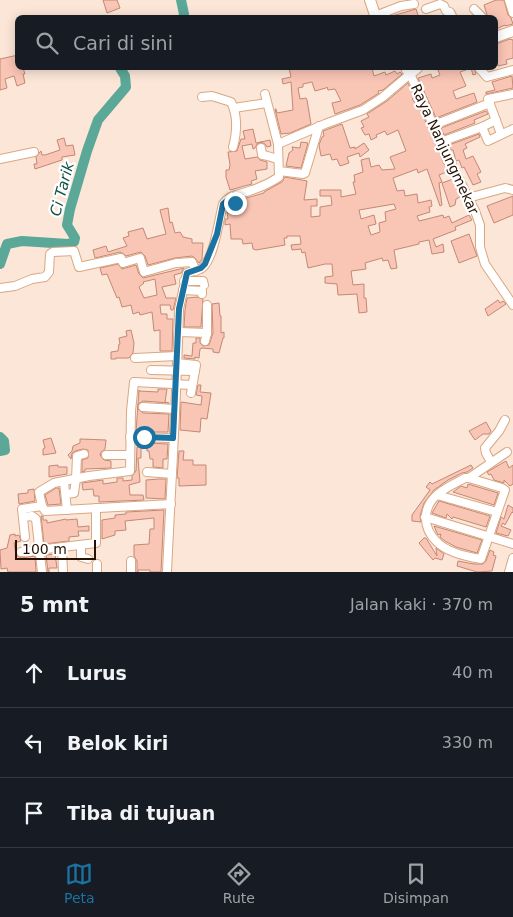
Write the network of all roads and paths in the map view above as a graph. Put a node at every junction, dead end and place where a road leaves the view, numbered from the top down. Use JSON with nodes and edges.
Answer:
{"nodes":[{"id":1,"x":370,"y":0,"type":"edge"},
{"id":2,"x":509,"y":0,"type":"edge"},
{"id":3,"x":400,"y":3,"type":"edge"},
{"id":4,"x":414,"y":4,"type":"dead end"},
{"id":5,"x":426,"y":9,"type":"dead end"},
{"id":6,"x":474,"y":10,"type":"dead end"},
{"id":7,"x":513,"y":13,"type":"edge"},
{"id":8,"x":375,"y":15,"type":"edge"},
{"id":9,"x":379,"y":15,"type":"edge"},
{"id":10,"x":452,"y":15,"type":"edge"},
{"id":11,"x":480,"y":15,"type":"edge"},
{"id":12,"x":513,"y":31,"type":"edge"},
{"id":13,"x":498,"y":36,"type":"edge"},
{"id":14,"x":480,"y":70,"type":"edge"},
{"id":15,"x":513,"y":70,"type":"edge"},
{"id":16,"x":410,"y":71,"type":"edge"},
{"id":17,"x":265,"y":94,"type":"dead end"},
{"id":18,"x":513,"y":94,"type":"edge"},
{"id":19,"x":202,"y":97,"type":"dead end"},
{"id":20,"x":267,"y":103,"type":"junction"},
{"id":21,"x":490,"y":103,"type":"junction"},
{"id":22,"x":234,"y":108,"type":"junction"},
{"id":23,"x":496,"y":120,"type":"junction"},
{"id":24,"x":434,"y":125,"type":"junction"},
{"id":25,"x":319,"y":126,"type":"junction"},
{"id":26,"x":482,"y":127,"type":"junction"},
{"id":27,"x":513,"y":129,"type":"edge"},
{"id":28,"x":501,"y":134,"type":"junction"},
{"id":29,"x":441,"y":142,"type":"junction"},
{"id":30,"x":278,"y":144,"type":"junction"},
{"id":31,"x":233,"y":147,"type":"dead end"},
{"id":32,"x":261,"y":148,"type":"dead end"},
{"id":33,"x":34,"y":152,"type":"dead end"},
{"id":34,"x":0,"y":159,"type":"edge"},
{"id":35,"x":278,"y":159,"type":"junction"},
{"id":36,"x":279,"y":171,"type":"junction"},
{"id":37,"x":513,"y":190,"type":"edge"},
{"id":38,"x":468,"y":198,"type":"junction"},
{"id":39,"x":196,"y":270,"type":"junction"},
{"id":40,"x":184,"y":281,"type":"junction"},
{"id":41,"x":204,"y":285,"type":"dead end"},
{"id":42,"x":0,"y":288,"type":"edge"},
{"id":43,"x":183,"y":290,"type":"junction"},
{"id":44,"x":202,"y":294,"type":"dead end"},
{"id":45,"x":513,"y":305,"type":"edge"},
{"id":46,"x":209,"y":311,"type":"dead end"},
{"id":47,"x":179,"y":332,"type":"junction"},
{"id":48,"x":136,"y":358,"type":"dead end"},
{"id":49,"x":177,"y":363,"type":"junction"},
{"id":50,"x":152,"y":370,"type":"dead end"},
{"id":51,"x":176,"y":384,"type":"junction"},
{"id":52,"x":143,"y":407,"type":"dead end"},
{"id":53,"x":174,"y":409,"type":"junction"},
{"id":54,"x":504,"y":420,"type":"dead end"},
{"id":55,"x":130,"y":437,"type":"junction"},
{"id":56,"x":173,"y":438,"type":"junction"},
{"id":57,"x":507,"y":452,"type":"dead end"},
{"id":58,"x":84,"y":454,"type":"dead end"},
{"id":59,"x":106,"y":455,"type":"dead end"},
{"id":60,"x":130,"y":455,"type":"junction"},
{"id":61,"x":491,"y":462,"type":"junction"},
{"id":62,"x":175,"y":471,"type":"junction"},
{"id":63,"x":147,"y":472,"type":"dead end"},
{"id":64,"x":469,"y":478,"type":"junction"},
{"id":65,"x":76,"y":479,"type":"junction"},
{"id":66,"x":64,"y":482,"type":"junction"},
{"id":67,"x":66,"y":494,"type":"junction"},
{"id":68,"x":436,"y":495,"type":"junction"},
{"id":69,"x":171,"y":504,"type":"junction"},
{"id":70,"x":42,"y":506,"type":"junction"},
{"id":71,"x":96,"y":508,"type":"junction"},
{"id":72,"x":67,"y":510,"type":"junction"},
{"id":73,"x":498,"y":512,"type":"junction"},
{"id":74,"x":24,"y":517,"type":"junction"},
{"id":75,"x":425,"y":517,"type":"junction"},
{"id":76,"x":489,"y":536,"type":"junction"},
{"id":77,"x":25,"y":537,"type":"dead end"},
{"id":78,"x":513,"y":544,"type":"edge"},
{"id":79,"x":81,"y":545,"type":"junction"},
{"id":80,"x":62,"y":548,"type":"junction"},
{"id":81,"x":40,"y":549,"type":"junction"},
{"id":82,"x":21,"y":552,"type":"dead end"},
{"id":83,"x":88,"y":558,"type":"dead end"},
{"id":84,"x":513,"y":558,"type":"edge"},
{"id":85,"x":131,"y":561,"type":"dead end"},
{"id":86,"x":511,"y":571,"type":"edge"},
{"id":87,"x":42,"y":572,"type":"edge"},
{"id":88,"x":63,"y":572,"type":"edge"},
{"id":89,"x":131,"y":572,"type":"edge"},
{"id":90,"x":167,"y":572,"type":"edge"}],
"edges":[{"from":1,"to":8,"type":"main road"},
{"from":2,"to":7,"type":"street"},
{"from":3,"to":4,"type":"street"},
{"from":3,"to":9,"type":"street"},
{"from":5,"to":10,"type":"street"},
{"from":6,"to":11,"type":"street"},
{"from":12,"to":13,"type":"main road"},
{"from":14,"to":15,"type":"street"},
{"from":16,"to":24,"type":"street","name":"Raya Nanjungmekar"},
{"from":16,"to":25,"type":"street"},
{"from":17,"to":20,"type":"street"},
{"from":18,"to":21,"type":"street"},
{"from":19,"to":22,"type":"street"},
{"from":20,"to":22,"type":"street"},
{"from":20,"to":30,"type":"street"},
{"from":21,"to":23,"type":"street"},
{"from":21,"to":24,"type":"street"},
{"from":22,"to":31,"type":"street"},
{"from":23,"to":26,"type":"street"},
{"from":23,"to":28,"type":"street"},
{"from":24,"to":29,"type":"street","name":"Raya Nanjungmekar"},
{"from":25,"to":30,"type":"street"},
{"from":25,"to":36,"type":"street"},
{"from":26,"to":28,"type":"street"},
{"from":26,"to":29,"type":"street"},
{"from":27,"to":28,"type":"street"},
{"from":29,"to":38,"type":"street","name":"Raya Nanjungmekar"},
{"from":30,"to":35,"type":"street"},
{"from":32,"to":35,"type":"street"},
{"from":33,"to":34,"type":"street"},
{"from":35,"to":36,"type":"street"},
{"from":36,"to":39,"type":"street"},
{"from":37,"to":38,"type":"street"},
{"from":38,"to":45,"type":"street","name":"Raya Nanjungmekar"},
{"from":39,"to":40,"type":"street"},
{"from":39,"to":42,"type":"street"},
{"from":40,"to":41,"type":"street"},
{"from":40,"to":43,"type":"street"},
{"from":43,"to":44,"type":"street"},
{"from":43,"to":47,"type":"street"},
{"from":46,"to":47,"type":"street"},
{"from":47,"to":49,"type":"street"},
{"from":48,"to":49,"type":"street"},
{"from":49,"to":50,"type":"street"},
{"from":49,"to":51,"type":"street"},
{"from":49,"to":51,"type":"street"},
{"from":51,"to":53,"type":"street"},
{"from":51,"to":55,"type":"street"},
{"from":52,"to":53,"type":"street"},
{"from":53,"to":56,"type":"street"},
{"from":54,"to":61,"type":"street"},
{"from":55,"to":56,"type":"street"},
{"from":55,"to":60,"type":"street"},
{"from":56,"to":62,"type":"street"},
{"from":57,"to":61,"type":"street"},
{"from":58,"to":65,"type":"street"},
{"from":59,"to":60,"type":"street"},
{"from":60,"to":65,"type":"street"},
{"from":61,"to":64,"type":"street"},
{"from":62,"to":63,"type":"street"},
{"from":62,"to":69,"type":"street"},
{"from":64,"to":68,"type":"street"},
{"from":64,"to":73,"type":"street"},
{"from":65,"to":66,"type":"street"},
{"from":65,"to":67,"type":"street"},
{"from":66,"to":67,"type":"street"},
{"from":66,"to":70,"type":"street"},
{"from":67,"to":72,"type":"street"},
{"from":68,"to":73,"type":"street"},
{"from":68,"to":75,"type":"street"},
{"from":69,"to":71,"type":"street"},
{"from":69,"to":90,"type":"street"},
{"from":70,"to":72,"type":"street"},
{"from":70,"to":74,"type":"street"},
{"from":71,"to":72,"type":"street"},
{"from":71,"to":79,"type":"street"},
{"from":73,"to":76,"type":"street"},
{"from":74,"to":77,"type":"street"},
{"from":74,"to":81,"type":"street"},
{"from":75,"to":76,"type":"street"},
{"from":75,"to":76,"type":"street"},
{"from":76,"to":78,"type":"street"},
{"from":79,"to":80,"type":"street"},
{"from":79,"to":83,"type":"street"},
{"from":80,"to":81,"type":"street"},
{"from":80,"to":88,"type":"street"},
{"from":81,"to":82,"type":"street"},
{"from":81,"to":87,"type":"street"},
{"from":84,"to":86,"type":"street"},
{"from":85,"to":89,"type":"street"}]}
